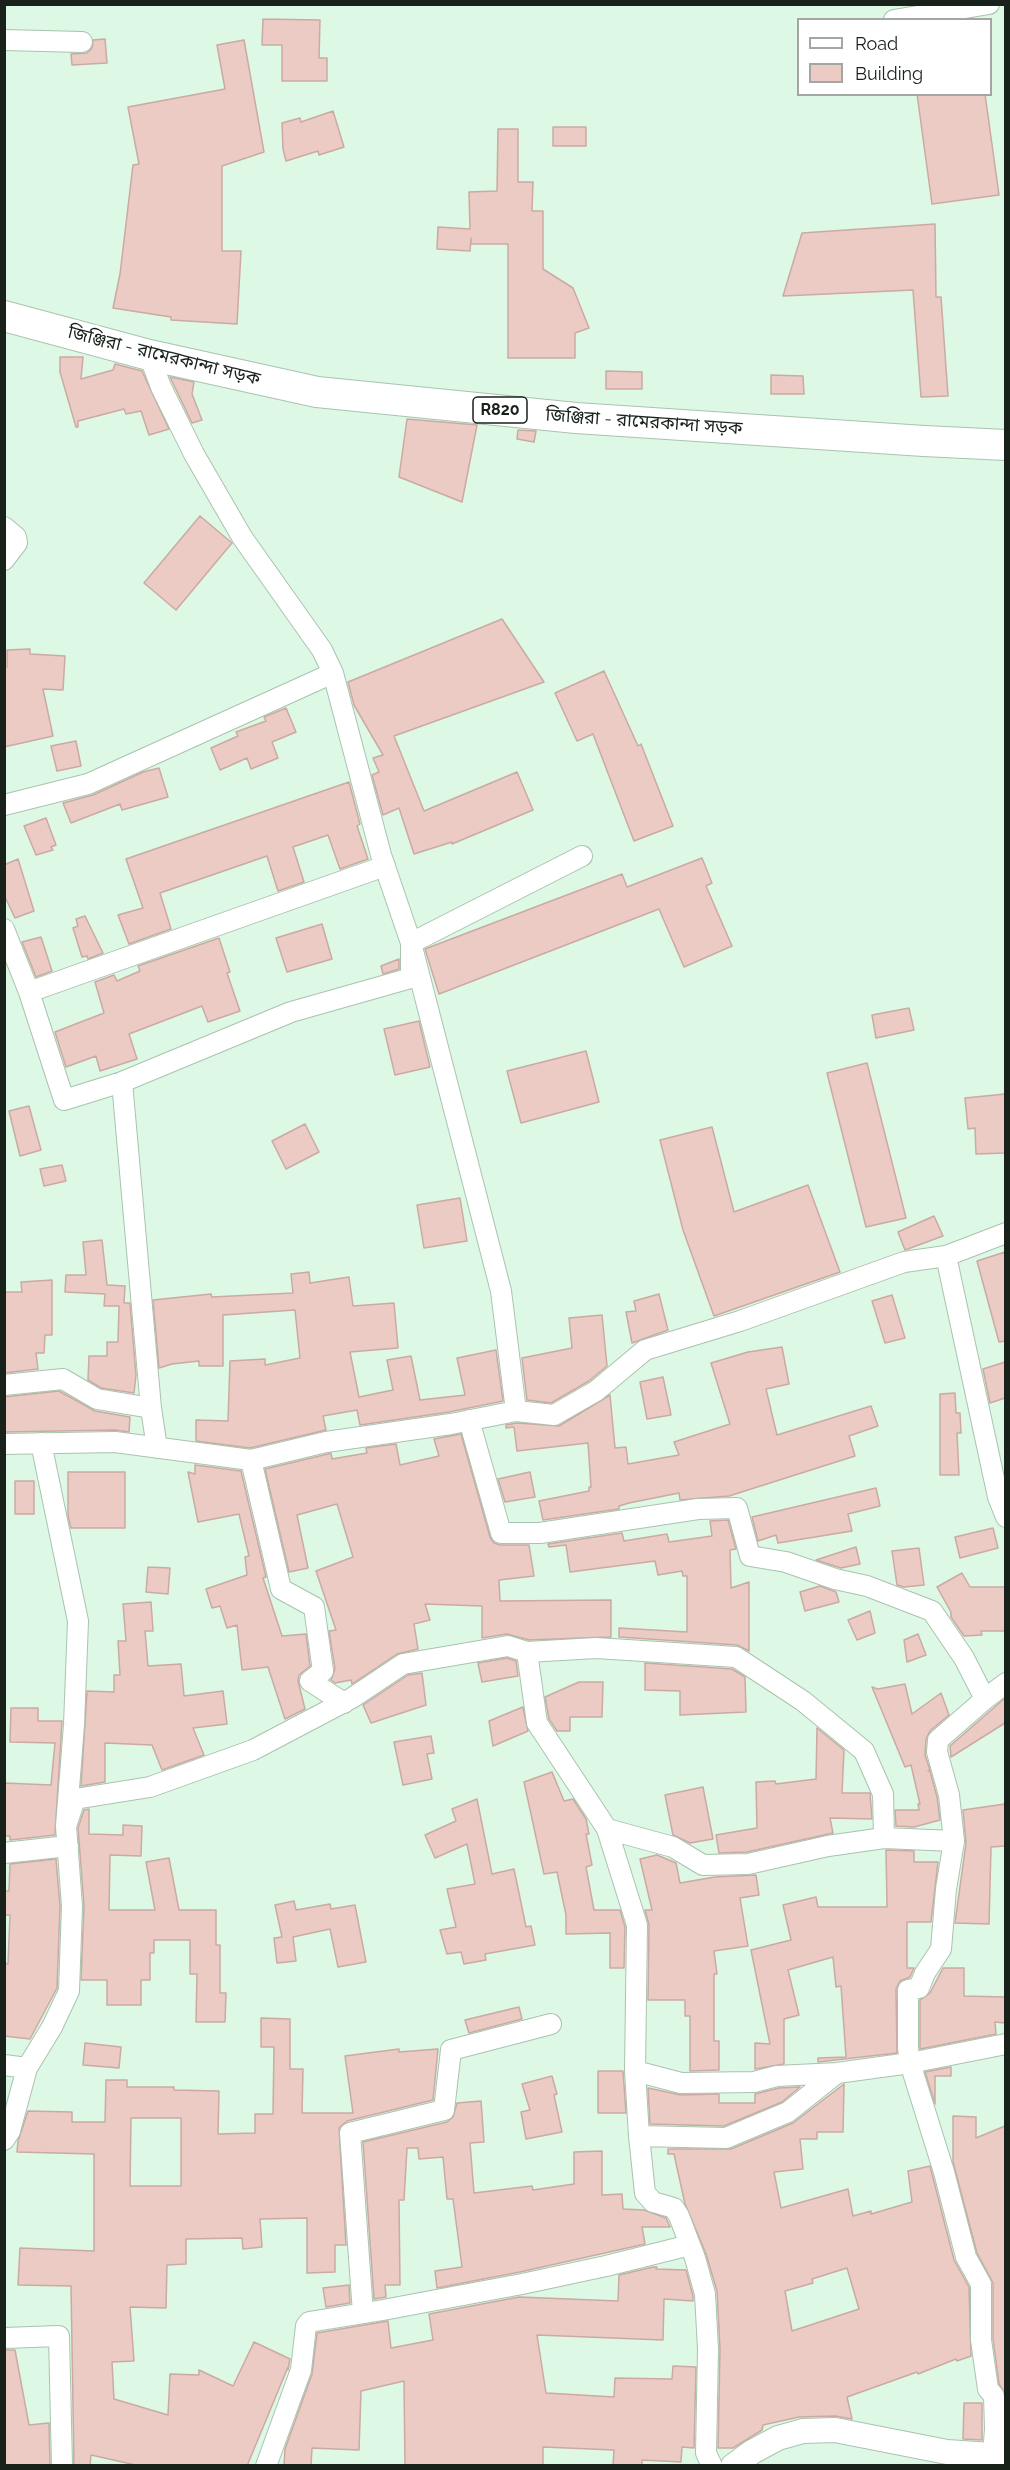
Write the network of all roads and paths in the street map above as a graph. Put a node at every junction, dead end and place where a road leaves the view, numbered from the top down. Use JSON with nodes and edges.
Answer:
{"nodes":[{"id":1,"x":989,"y":4,"type":"edge"},
{"id":2,"x":906,"y":18,"type":"edge"},
{"id":3,"x":4,"y":40,"type":"edge"},
{"id":4,"x":82,"y":42,"type":"dead end"},
{"id":5,"x":4,"y":316,"type":"edge"},
{"id":6,"x":149,"y":355,"type":"junction"},
{"id":7,"x":1005,"y":445,"type":"edge"},
{"id":8,"x":4,"y":527,"type":"edge"},
{"id":9,"x":4,"y":560,"type":"edge"},
{"id":10,"x":333,"y":673,"type":"junction"},
{"id":11,"x":4,"y":805,"type":"edge"},
{"id":12,"x":582,"y":856,"type":"dead end"},
{"id":13,"x":385,"y":866,"type":"junction"},
{"id":14,"x":4,"y":929,"type":"edge"},
{"id":15,"x":411,"y":944,"type":"junction"},
{"id":16,"x":29,"y":992,"type":"junction"},
{"id":17,"x":122,"y":1082,"type":"junction"},
{"id":18,"x":1005,"y":1233,"type":"edge"},
{"id":19,"x":946,"y":1256,"type":"junction"},
{"id":20,"x":4,"y":1385,"type":"edge"},
{"id":21,"x":151,"y":1407,"type":"junction"},
{"id":22,"x":516,"y":1411,"type":"junction"},
{"id":23,"x":469,"y":1420,"type":"junction"},
{"id":24,"x":41,"y":1443,"type":"junction"},
{"id":25,"x":4,"y":1444,"type":"edge"},
{"id":26,"x":157,"y":1448,"type":"junction"},
{"id":27,"x":251,"y":1460,"type":"junction"},
{"id":28,"x":1005,"y":1517,"type":"edge"},
{"id":29,"x":527,"y":1652,"type":"junction"},
{"id":30,"x":1005,"y":1683,"type":"edge"},
{"id":31,"x":985,"y":1699,"type":"junction"},
{"id":32,"x":344,"y":1702,"type":"junction"},
{"id":33,"x":607,"y":1829,"type":"junction"},
{"id":34,"x":67,"y":1836,"type":"junction"},
{"id":35,"x":884,"y":1838,"type":"junction"},
{"id":36,"x":954,"y":1841,"type":"junction"},
{"id":37,"x":4,"y":1853,"type":"edge"},
{"id":38,"x":551,"y":2024,"type":"dead end"},
{"id":39,"x":1005,"y":2044,"type":"edge"},
{"id":40,"x":910,"y":2063,"type":"junction"},
{"id":41,"x":4,"y":2065,"type":"edge"},
{"id":42,"x":27,"y":2067,"type":"junction"},
{"id":43,"x":634,"y":2071,"type":"junction"},
{"id":44,"x":837,"y":2073,"type":"junction"},
{"id":45,"x":639,"y":2136,"type":"junction"},
{"id":46,"x":4,"y":2140,"type":"edge"},
{"id":47,"x":690,"y":2245,"type":"junction"},
{"id":48,"x":363,"y":2313,"type":"junction"},
{"id":49,"x":4,"y":2338,"type":"edge"},
{"id":50,"x":999,"y":2456,"type":"edge"},
{"id":51,"x":62,"y":2466,"type":"edge"},
{"id":52,"x":266,"y":2466,"type":"edge"},
{"id":53,"x":712,"y":2466,"type":"edge"},
{"id":54,"x":733,"y":2466,"type":"edge"}],
"edges":[{"from":1,"to":2,"type":"street"},
{"from":3,"to":4,"type":"street"},
{"from":5,"to":6,"type":"main road","name":"জিঞ্জিরা - রামেরকান্দা সড়ক","number":"R820"},
{"from":6,"to":7,"type":"main road","name":"জিঞ্জিরা - রামেরকান্দা সড়ক","number":"R820"},
{"from":6,"to":10,"type":"street"},
{"from":8,"to":9,"type":"street"},
{"from":10,"to":11,"type":"street"},
{"from":10,"to":13,"type":"street"},
{"from":12,"to":15,"type":"street"},
{"from":13,"to":15,"type":"street"},
{"from":13,"to":16,"type":"street"},
{"from":14,"to":16,"type":"street"},
{"from":15,"to":17,"type":"street"},
{"from":15,"to":22,"type":"street"},
{"from":16,"to":17,"type":"street"},
{"from":17,"to":21,"type":"street"},
{"from":18,"to":19,"type":"street"},
{"from":19,"to":22,"type":"street"},
{"from":19,"to":28,"type":"street"},
{"from":20,"to":21,"type":"street"},
{"from":21,"to":26,"type":"street"},
{"from":22,"to":23,"type":"street"},
{"from":23,"to":27,"type":"street"},
{"from":23,"to":31,"type":"street"},
{"from":24,"to":25,"type":"street"},
{"from":24,"to":26,"type":"street"},
{"from":24,"to":34,"type":"street"},
{"from":26,"to":27,"type":"street"},
{"from":27,"to":32,"type":"street"},
{"from":29,"to":32,"type":"street"},
{"from":29,"to":33,"type":"street"},
{"from":29,"to":35,"type":"street"},
{"from":30,"to":31,"type":"street"},
{"from":31,"to":36,"type":"street"},
{"from":32,"to":34,"type":"street"},
{"from":33,"to":35,"type":"street"},
{"from":33,"to":43,"type":"street"},
{"from":34,"to":37,"type":"street"},
{"from":34,"to":42,"type":"street"},
{"from":35,"to":36,"type":"street"},
{"from":36,"to":40,"type":"street"},
{"from":38,"to":48,"type":"street"},
{"from":39,"to":40,"type":"street"},
{"from":40,"to":44,"type":"street"},
{"from":40,"to":50,"type":"street"},
{"from":41,"to":42,"type":"street"},
{"from":42,"to":46,"type":"street"},
{"from":43,"to":44,"type":"street"},
{"from":43,"to":45,"type":"street"},
{"from":44,"to":45,"type":"street"},
{"from":45,"to":47,"type":"street"},
{"from":47,"to":48,"type":"street"},
{"from":47,"to":53,"type":"street"},
{"from":48,"to":52,"type":"street"},
{"from":49,"to":51,"type":"street"},
{"from":50,"to":54,"type":"street"}]}
